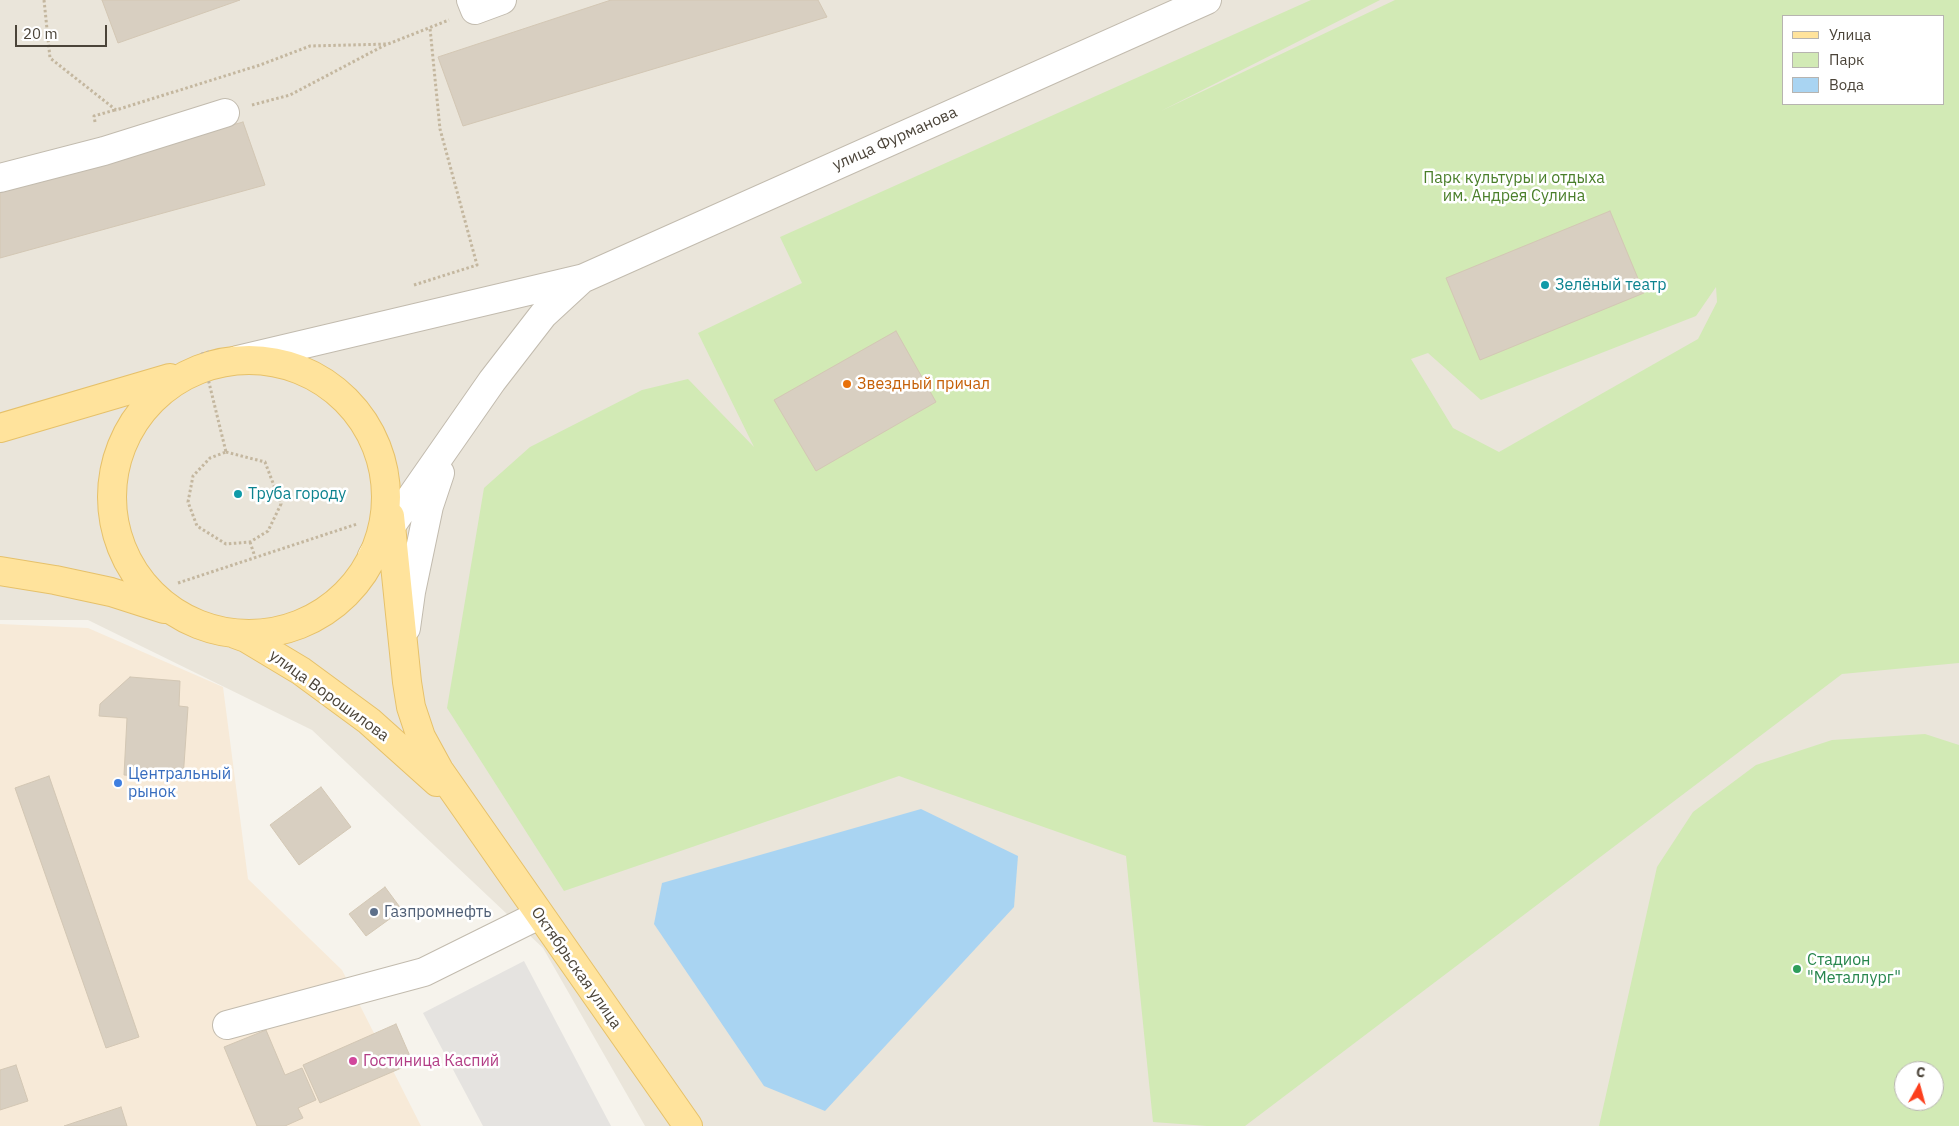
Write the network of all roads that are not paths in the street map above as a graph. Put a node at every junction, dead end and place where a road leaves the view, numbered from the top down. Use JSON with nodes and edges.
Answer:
{"nodes":[{"id":1,"x":471,"y":0,"type":"edge"},
{"id":2,"x":502,"y":0,"type":"edge"},
{"id":3,"x":1207,"y":0,"type":"edge"},
{"id":4,"x":225,"y":113,"type":"road end"},
{"id":5,"x":0,"y":178,"type":"edge"},
{"id":6,"x":584,"y":278,"type":"junction"},
{"id":7,"x":237,"y":360,"type":"junction"},
{"id":8,"x":189,"y":373,"type":"junction"},
{"id":9,"x":464,"y":421,"type":"junction"},
{"id":10,"x":0,"y":428,"type":"edge"},
{"id":11,"x":388,"y":506,"type":"junction"},
{"id":12,"x":0,"y":571,"type":"edge"},
{"id":13,"x":177,"y":614,"type":"junction"},
{"id":14,"x":231,"y":633,"type":"junction"},
{"id":15,"x":405,"y":655,"type":"junction"},
{"id":16,"x":466,"y":809,"type":"junction"},
{"id":17,"x":539,"y":916,"type":"junction"},
{"id":18,"x":227,"y":1025,"type":"dead end"},
{"id":19,"x":688,"y":1126,"type":"edge"}],
"edges":[{"from":1,"to":2,"type":"street"},
{"from":3,"to":6,"type":"street","name":"улица Фурманова"},
{"from":4,"to":5,"type":"street"},
{"from":6,"to":7,"type":"street"},
{"from":6,"to":9,"type":"street"},
{"from":7,"to":8,"type":"main road"},
{"from":7,"to":11,"type":"main road"},
{"from":8,"to":10,"type":"main road"},
{"from":8,"to":13,"type":"main road"},
{"from":9,"to":11,"type":"street"},
{"from":9,"to":15,"type":"street"},
{"from":11,"to":14,"type":"main road"},
{"from":11,"to":15,"type":"main road"},
{"from":12,"to":13,"type":"main road"},
{"from":13,"to":14,"type":"main road"},
{"from":14,"to":16,"type":"main road","name":"улица Ворошилова"},
{"from":15,"to":16,"type":"main road"},
{"from":16,"to":17,"type":"main road","name":"Октябрьская улица"},
{"from":17,"to":18,"type":"street"},
{"from":17,"to":19,"type":"main road","name":"Октябрьская улица"}]}
